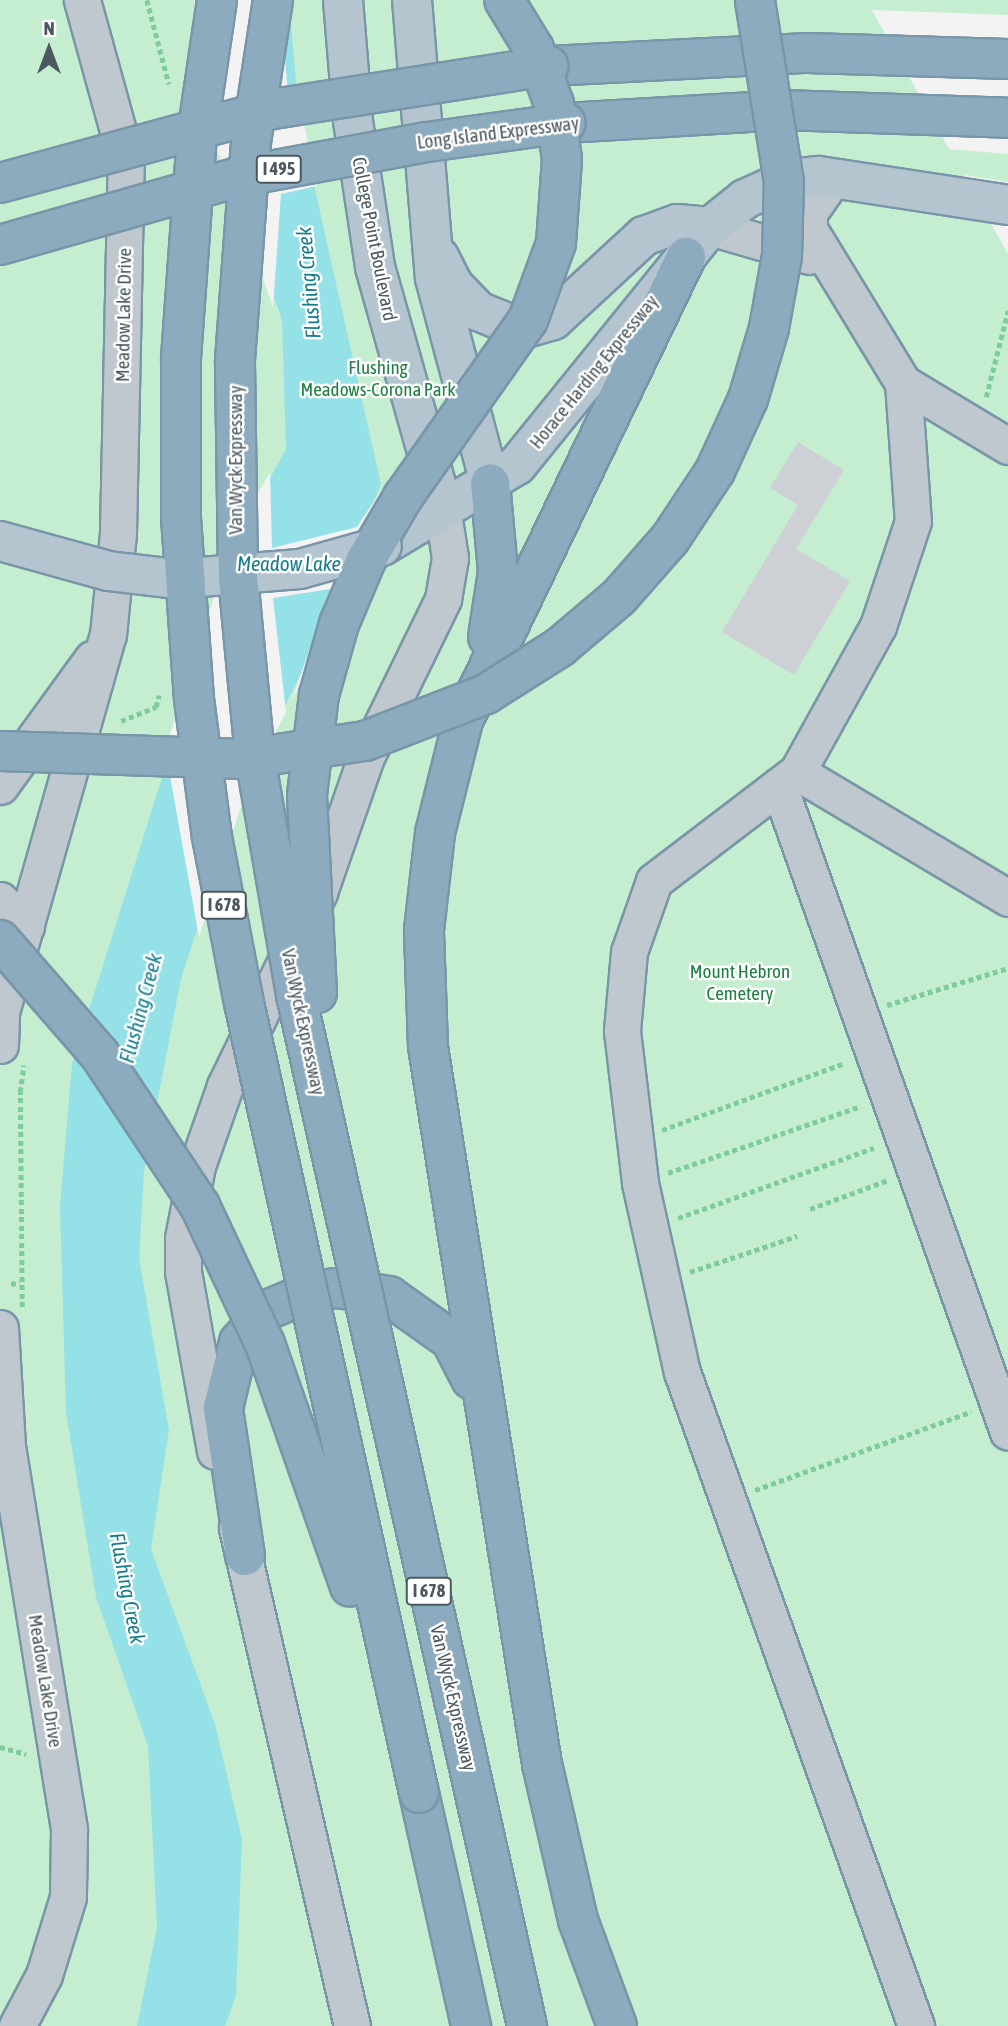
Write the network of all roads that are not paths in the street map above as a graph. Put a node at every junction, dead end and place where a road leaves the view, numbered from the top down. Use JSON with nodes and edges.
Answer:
{"nodes":[{"id":1,"x":82,"y":0,"type":"edge"},
{"id":2,"x":217,"y":0,"type":"edge"},
{"id":3,"x":273,"y":0,"type":"edge"},
{"id":4,"x":342,"y":0,"type":"edge"},
{"id":5,"x":412,"y":0,"type":"edge"},
{"id":6,"x":504,"y":0,"type":"edge"},
{"id":7,"x":755,"y":0,"type":"edge"},
{"id":8,"x":1008,"y":59,"type":"edge"},
{"id":9,"x":1008,"y":118,"type":"edge"},
{"id":10,"x":834,"y":177,"type":"junction"},
{"id":11,"x":0,"y":183,"type":"edge"},
{"id":12,"x":1008,"y":205,"type":"edge"},
{"id":13,"x":710,"y":227,"type":"junction"},
{"id":14,"x":430,"y":241,"type":"junction"},
{"id":15,"x":0,"y":245,"type":"edge"},
{"id":16,"x":686,"y":257,"type":"junction"},
{"id":17,"x":829,"y":262,"type":"junction"},
{"id":18,"x":904,"y":383,"type":"junction"},
{"id":19,"x":1008,"y":446,"type":"edge"},
{"id":20,"x":490,"y":483,"type":"junction"},
{"id":21,"x":443,"y":513,"type":"junction"},
{"id":22,"x":0,"y":541,"type":"edge"},
{"id":23,"x":108,"y":635,"type":"junction"},
{"id":24,"x":477,"y":687,"type":"junction"},
{"id":25,"x":0,"y":751,"type":"edge"},
{"id":26,"x":788,"y":779,"type":"junction"},
{"id":27,"x":0,"y":786,"type":"edge"},
{"id":28,"x":1008,"y":898,"type":"edge"},
{"id":29,"x":0,"y":900,"type":"edge"},
{"id":30,"x":13,"y":933,"type":"edge"},
{"id":31,"x":0,"y":1045,"type":"edge"},
{"id":32,"x":331,"y":1156,"type":"junction"},
{"id":33,"x":0,"y":1328,"type":"edge"},
{"id":34,"x":1003,"y":1417,"type":"edge"},
{"id":35,"x":496,"y":1479,"type":"junction"},
{"id":36,"x":245,"y":1556,"type":"junction"},
{"id":37,"x":419,"y":1793,"type":"junction"},
{"id":38,"x":17,"y":2026,"type":"edge"},
{"id":39,"x":352,"y":2026,"type":"edge"},
{"id":40,"x":471,"y":2026,"type":"edge"},
{"id":41,"x":527,"y":2026,"type":"edge"},
{"id":42,"x":617,"y":2026,"type":"edge"},
{"id":43,"x":916,"y":2026,"type":"edge"}],
"edges":[{"from":1,"to":23,"type":"street","name":"Meadow Lake Drive"},
{"from":2,"to":37,"type":"highway","number":"I 678","bridge":true},
{"from":3,"to":32,"type":"highway","name":"Van Wyck Expressway","number":"I 678","bridge":true},
{"from":4,"to":21,"type":"main road","name":"College Point Boulevard"},
{"from":5,"to":14,"type":"main road"},
{"from":6,"to":32,"type":"highway","bridge":true},
{"from":7,"to":25,"type":"highway","bridge":true},
{"from":8,"to":11,"type":"highway","bridge":true},
{"from":9,"to":15,"type":"highway","name":"Long Island Expressway","number":"I 495","bridge":true},
{"from":10,"to":12,"type":"main road","name":"Horace Harding Expressway"},
{"from":10,"to":13,"type":"main road","name":"Horace Harding Expressway"},
{"from":10,"to":17,"type":"street"},
{"from":13,"to":14,"type":"main road"},
{"from":13,"to":16,"type":"main road","name":"Horace Harding Expressway"},
{"from":13,"to":17,"type":"street"},
{"from":14,"to":20,"type":"main road"},
{"from":16,"to":20,"type":"main road","name":"Horace Harding Expressway"},
{"from":16,"to":24,"type":"highway"},
{"from":17,"to":18,"type":"street"},
{"from":18,"to":19,"type":"street"},
{"from":18,"to":26,"type":"street"},
{"from":20,"to":21,"type":"main road","name":"Horace Harding Expressway"},
{"from":20,"to":24,"type":"highway"},
{"from":21,"to":22,"type":"main road","name":"Horace Harding Expressway","bridge":true},
{"from":21,"to":36,"type":"street"},
{"from":23,"to":27,"type":"street","name":"Meadow Lake Drive"},
{"from":23,"to":30,"type":"street","name":"Meadow Lake Drive"},
{"from":24,"to":35,"type":"highway"},
{"from":26,"to":28,"type":"street"},
{"from":26,"to":34,"type":"street"},
{"from":26,"to":43,"type":"street"},
{"from":29,"to":30,"type":"street"},
{"from":30,"to":31,"type":"street","name":"Meadow Lake Drive"},
{"from":30,"to":37,"type":"highway","bridge":true},
{"from":32,"to":41,"type":"highway","name":"Van Wyck Expressway","number":"I 678","bridge":true},
{"from":33,"to":38,"type":"street","name":"Meadow Lake Drive"},
{"from":35,"to":36,"type":"highway"},
{"from":35,"to":42,"type":"highway"},
{"from":36,"to":39,"type":"street"},
{"from":37,"to":40,"type":"highway","number":"I 678"}]}
